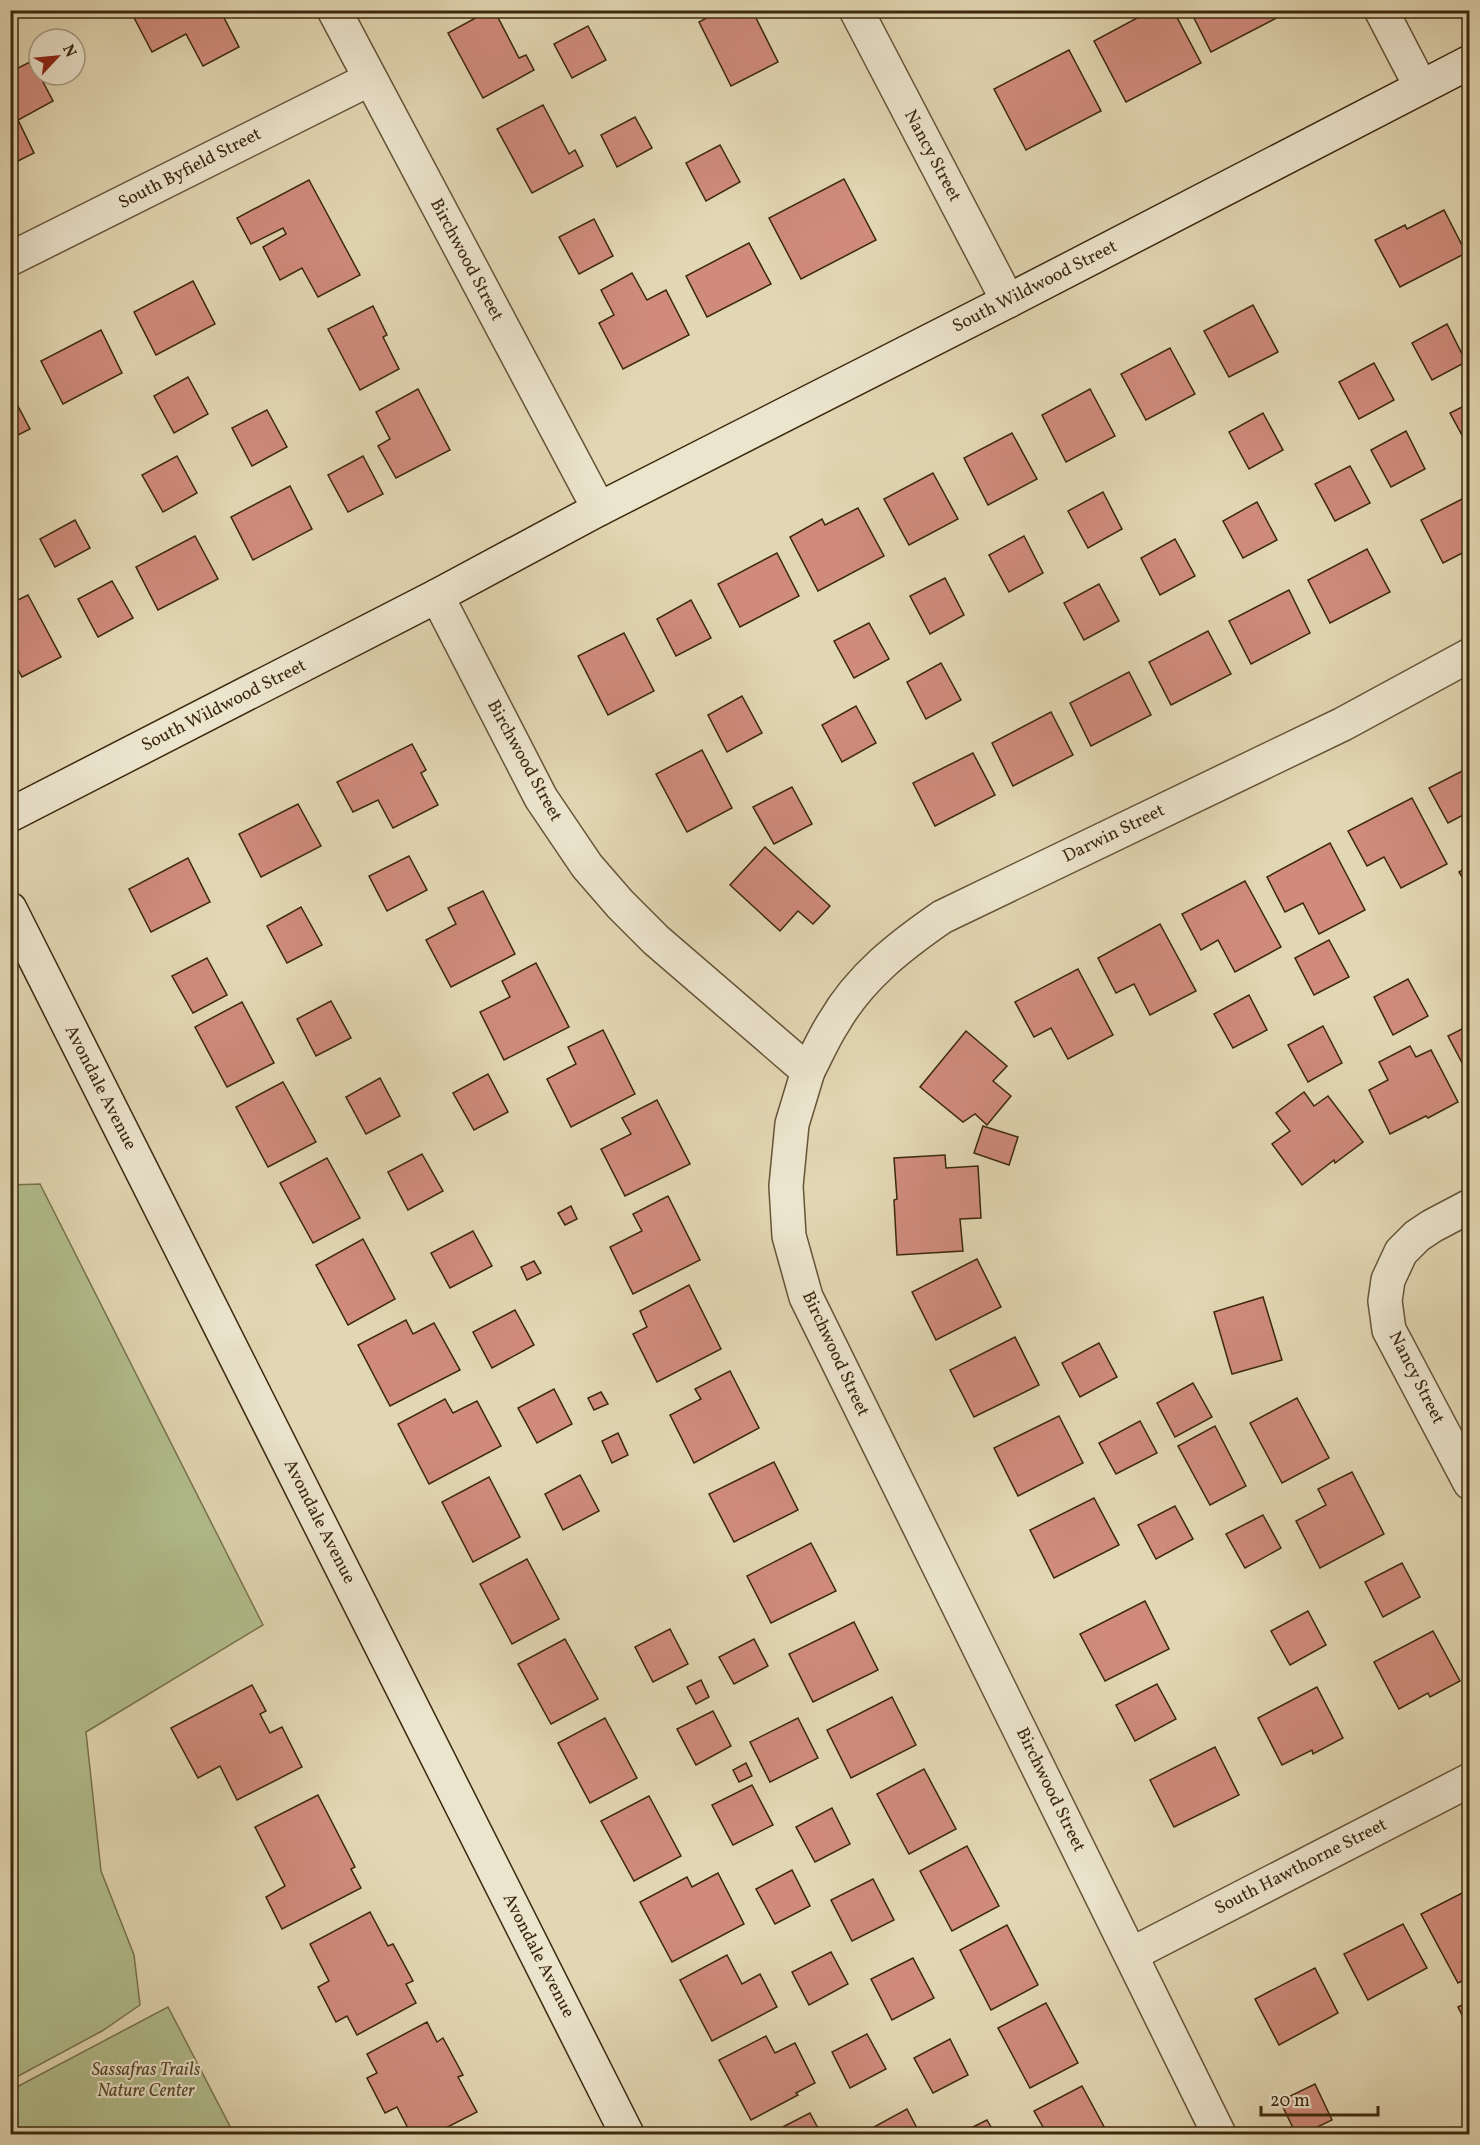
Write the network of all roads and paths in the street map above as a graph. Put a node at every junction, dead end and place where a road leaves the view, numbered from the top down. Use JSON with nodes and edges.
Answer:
{"nodes":[{"id":1,"x":334,"y":10,"type":"edge"},
{"id":2,"x":856,"y":10,"type":"edge"},
{"id":3,"x":1382,"y":10,"type":"edge"},
{"id":4,"x":1470,"y":62,"type":"edge"},
{"id":5,"x":370,"y":79,"type":"junction"},
{"id":6,"x":1421,"y":87,"type":"junction"},
{"id":7,"x":10,"y":259,"type":"edge"},
{"id":8,"x":1008,"y":301,"type":"junction"},
{"id":9,"x":599,"y":509,"type":"junction"},
{"id":10,"x":436,"y":596,"type":"junction"},
{"id":11,"x":1470,"y":655,"type":"edge"},
{"id":12,"x":10,"y":815,"type":"edge"},
{"id":13,"x":10,"y":909,"type":"edge"},
{"id":14,"x":808,"y":1071,"type":"junction"},
{"id":15,"x":1470,"y":1206,"type":"edge"},
{"id":16,"x":1470,"y":1483,"type":"edge"},
{"id":17,"x":1470,"y":1780,"type":"edge"},
{"id":18,"x":1131,"y":1954,"type":"junction"},
{"id":19,"x":627,"y":2134,"type":"edge"},
{"id":20,"x":1219,"y":2134,"type":"edge"}],
"edges":[{"from":1,"to":5,"type":"street","name":"Birchwood Street"},
{"from":2,"to":8,"type":"street","name":"Nancy Street"},
{"from":3,"to":6,"type":"street"},
{"from":4,"to":6,"type":"street","name":"South Wildwood Street"},
{"from":5,"to":7,"type":"street","name":"South Byfield Street"},
{"from":5,"to":9,"type":"street","name":"Birchwood Street"},
{"from":6,"to":8,"type":"street","name":"South Wildwood Street"},
{"from":8,"to":9,"type":"street","name":"South Wildwood Street"},
{"from":9,"to":10,"type":"street","name":"South Wildwood Street"},
{"from":10,"to":12,"type":"street","name":"South Wildwood Street"},
{"from":10,"to":14,"type":"street","name":"Birchwood Street"},
{"from":11,"to":14,"type":"street","name":"Darwin Street"},
{"from":13,"to":19,"type":"street","name":"Avondale Avenue"},
{"from":14,"to":18,"type":"street","name":"Birchwood Street"},
{"from":15,"to":16,"type":"street","name":"Nancy Street"},
{"from":17,"to":18,"type":"street","name":"South Hawthorne Street"},
{"from":18,"to":20,"type":"street","name":"Birchwood Street"}]}
